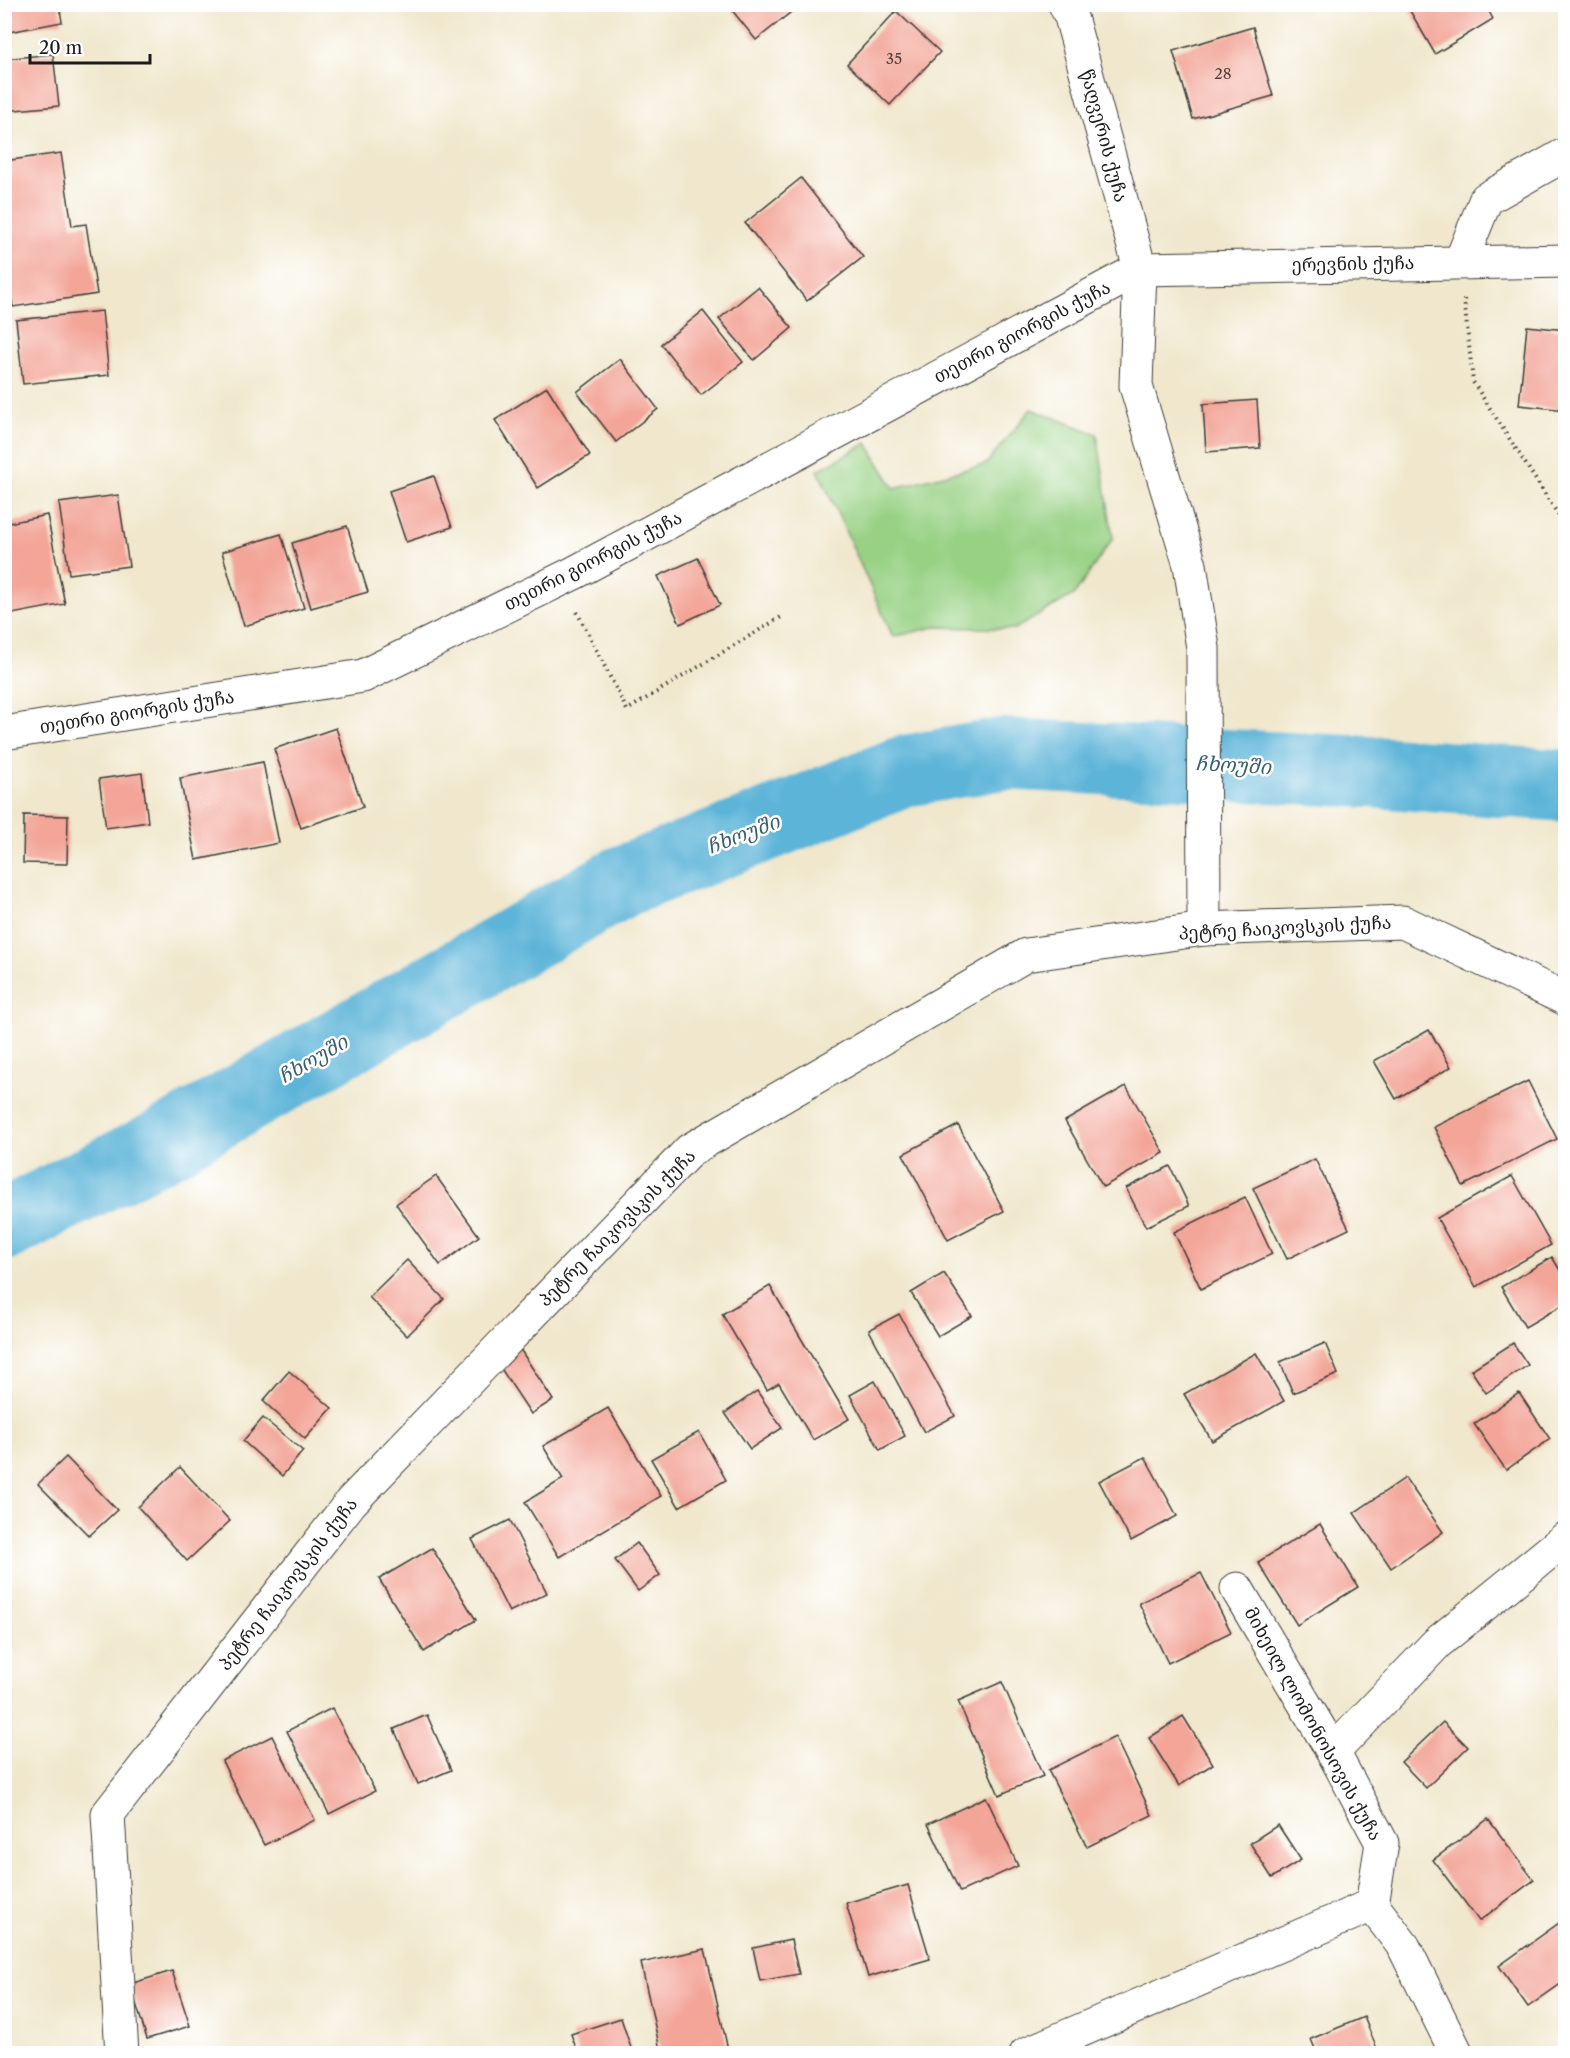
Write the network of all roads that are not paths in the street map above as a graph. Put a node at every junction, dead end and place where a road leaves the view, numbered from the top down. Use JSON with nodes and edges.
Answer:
{"nodes":[{"id":1,"x":1065,"y":4,"type":"edge"},
{"id":2,"x":1566,"y":154,"type":"edge"},
{"id":3,"x":1461,"y":261,"type":"junction"},
{"id":4,"x":1566,"y":261,"type":"edge"},
{"id":5,"x":1140,"y":269,"type":"junction"},
{"id":6,"x":4,"y":733,"type":"edge"},
{"id":7,"x":1204,"y":929,"type":"junction"},
{"id":8,"x":1566,"y":999,"type":"edge"},
{"id":9,"x":1566,"y":1538,"type":"edge"},
{"id":10,"x":1237,"y":1588,"type":"dead end"},
{"id":11,"x":1333,"y":1752,"type":"junction"},
{"id":12,"x":1372,"y":1905,"type":"junction"},
{"id":13,"x":122,"y":2054,"type":"edge"},
{"id":14,"x":1026,"y":2054,"type":"edge"},
{"id":15,"x":1457,"y":2054,"type":"edge"}],
"edges":[{"from":1,"to":5,"type":"street","name":"წაღვერის ქუჩა"},
{"from":2,"to":3,"type":"street"},
{"from":3,"to":4,"type":"street","name":"ერევნის ქუჩა"},
{"from":3,"to":5,"type":"street","name":"ერევნის ქუჩა"},
{"from":5,"to":6,"type":"street","name":"თეთრი გიორგის ქუჩა"},
{"from":5,"to":7,"type":"street","name":"წაღვერის ქუჩა"},
{"from":7,"to":8,"type":"street","name":"პეტრე ჩაიკოვსკის ქუჩა"},
{"from":7,"to":13,"type":"street","name":"პეტრე ჩაიკოვსკის ქუჩა"},
{"from":9,"to":11,"type":"street"},
{"from":10,"to":11,"type":"street","name":"მიხეილ ლომონოსოვის ქუჩა"},
{"from":11,"to":12,"type":"street","name":"მიხეილ ლომონოსოვის ქუჩა"},
{"from":12,"to":14,"type":"street"},
{"from":12,"to":15,"type":"street"}]}
